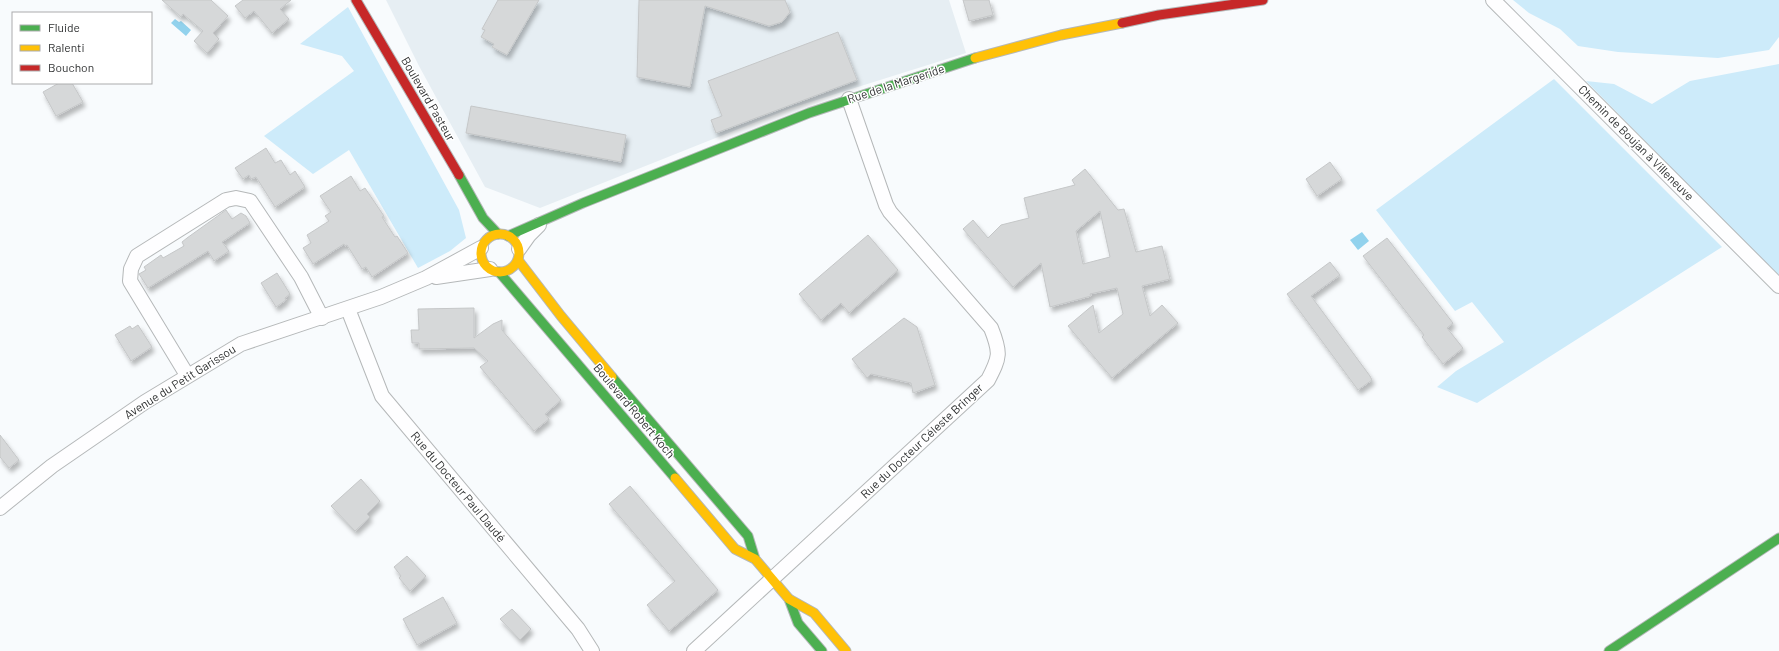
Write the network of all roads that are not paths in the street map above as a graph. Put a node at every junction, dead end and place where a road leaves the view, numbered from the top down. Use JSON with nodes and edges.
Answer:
{"nodes":[{"id":1,"x":356,"y":0,"type":"edge"},
{"id":2,"x":1264,"y":0,"type":"edge"},
{"id":3,"x":1493,"y":0,"type":"edge"},
{"id":4,"x":849,"y":99,"type":"junction"},
{"id":5,"x":478,"y":211,"type":"junction"},
{"id":6,"x":544,"y":220,"type":"junction"},
{"id":7,"x":498,"y":234,"type":"junction"},
{"id":8,"x":508,"y":236,"type":"junction"},
{"id":9,"x":483,"y":245,"type":"junction"},
{"id":10,"x":518,"y":255,"type":"junction"},
{"id":11,"x":494,"y":271,"type":"junction"},
{"id":12,"x":426,"y":278,"type":"junction"},
{"id":13,"x":1779,"y":286,"type":"edge"},
{"id":14,"x":348,"y":309,"type":"junction"},
{"id":15,"x":322,"y":318,"type":"junction"},
{"id":16,"x":187,"y":375,"type":"junction"},
{"id":17,"x":0,"y":508,"type":"edge"},
{"id":18,"x":1779,"y":538,"type":"edge"},
{"id":19,"x":755,"y":559,"type":"junction"},
{"id":20,"x":772,"y":579,"type":"junction"},
{"id":21,"x":789,"y":599,"type":"junction"},
{"id":22,"x":592,"y":651,"type":"edge"},
{"id":23,"x":694,"y":651,"type":"edge"},
{"id":24,"x":822,"y":651,"type":"edge"},
{"id":25,"x":846,"y":651,"type":"edge"},
{"id":26,"x":1609,"y":651,"type":"edge"}],
"edges":[{"from":1,"to":5,"type":"street","name":"Boulevard Pasteur"},
{"from":2,"to":4,"type":"street","name":"Rue de la Margeride"},
{"from":3,"to":13,"type":"street","name":"Chemin de Boujan à Villeneuve"},
{"from":4,"to":6,"type":"street","name":"Rue de la Margeride"},
{"from":4,"to":20,"type":"street","name":"Rue du Docteur Céleste Bringer"},
{"from":5,"to":7,"type":"street","name":"Boulevard Pasteur"},
{"from":5,"to":9,"type":"street","name":"Boulevard Pasteur"},
{"from":6,"to":8,"type":"street","name":"Rue de la Margeride"},
{"from":6,"to":10,"type":"street","name":"Rue de la Margeride"},
{"from":7,"to":8,"type":"street"},
{"from":7,"to":9,"type":"street"},
{"from":8,"to":10,"type":"street"},
{"from":9,"to":11,"type":"street"},
{"from":9,"to":12,"type":"street","name":"Avenue du Petit Garissou"},
{"from":10,"to":11,"type":"street"},
{"from":10,"to":19,"type":"street","name":"Boulevard Robert Koch"},
{"from":11,"to":12,"type":"street","name":"Avenue du Petit Garissou"},
{"from":11,"to":19,"type":"street","name":"Boulevard Robert Koch"},
{"from":12,"to":14,"type":"street","name":"Avenue du Petit Garissou"},
{"from":14,"to":15,"type":"street","name":"Avenue du Petit Garissou"},
{"from":14,"to":22,"type":"street","name":"Rue du Docteur Paul Daudé"},
{"from":15,"to":16,"type":"street","name":"Avenue du Petit Garissou"},
{"from":15,"to":16,"type":"street"},
{"from":16,"to":17,"type":"street","name":"Avenue du Petit Garissou"},
{"from":18,"to":26,"type":"street"},
{"from":19,"to":20,"type":"street","name":"Boulevard Robert Koch"},
{"from":20,"to":21,"type":"street","name":"Boulevard Robert Koch"},
{"from":20,"to":23,"type":"street","name":"Rue du Docteur Céleste Bringer"},
{"from":21,"to":24,"type":"street","name":"Boulevard Robert Koch"},
{"from":21,"to":25,"type":"street","name":"Boulevard Robert Koch"}]}
